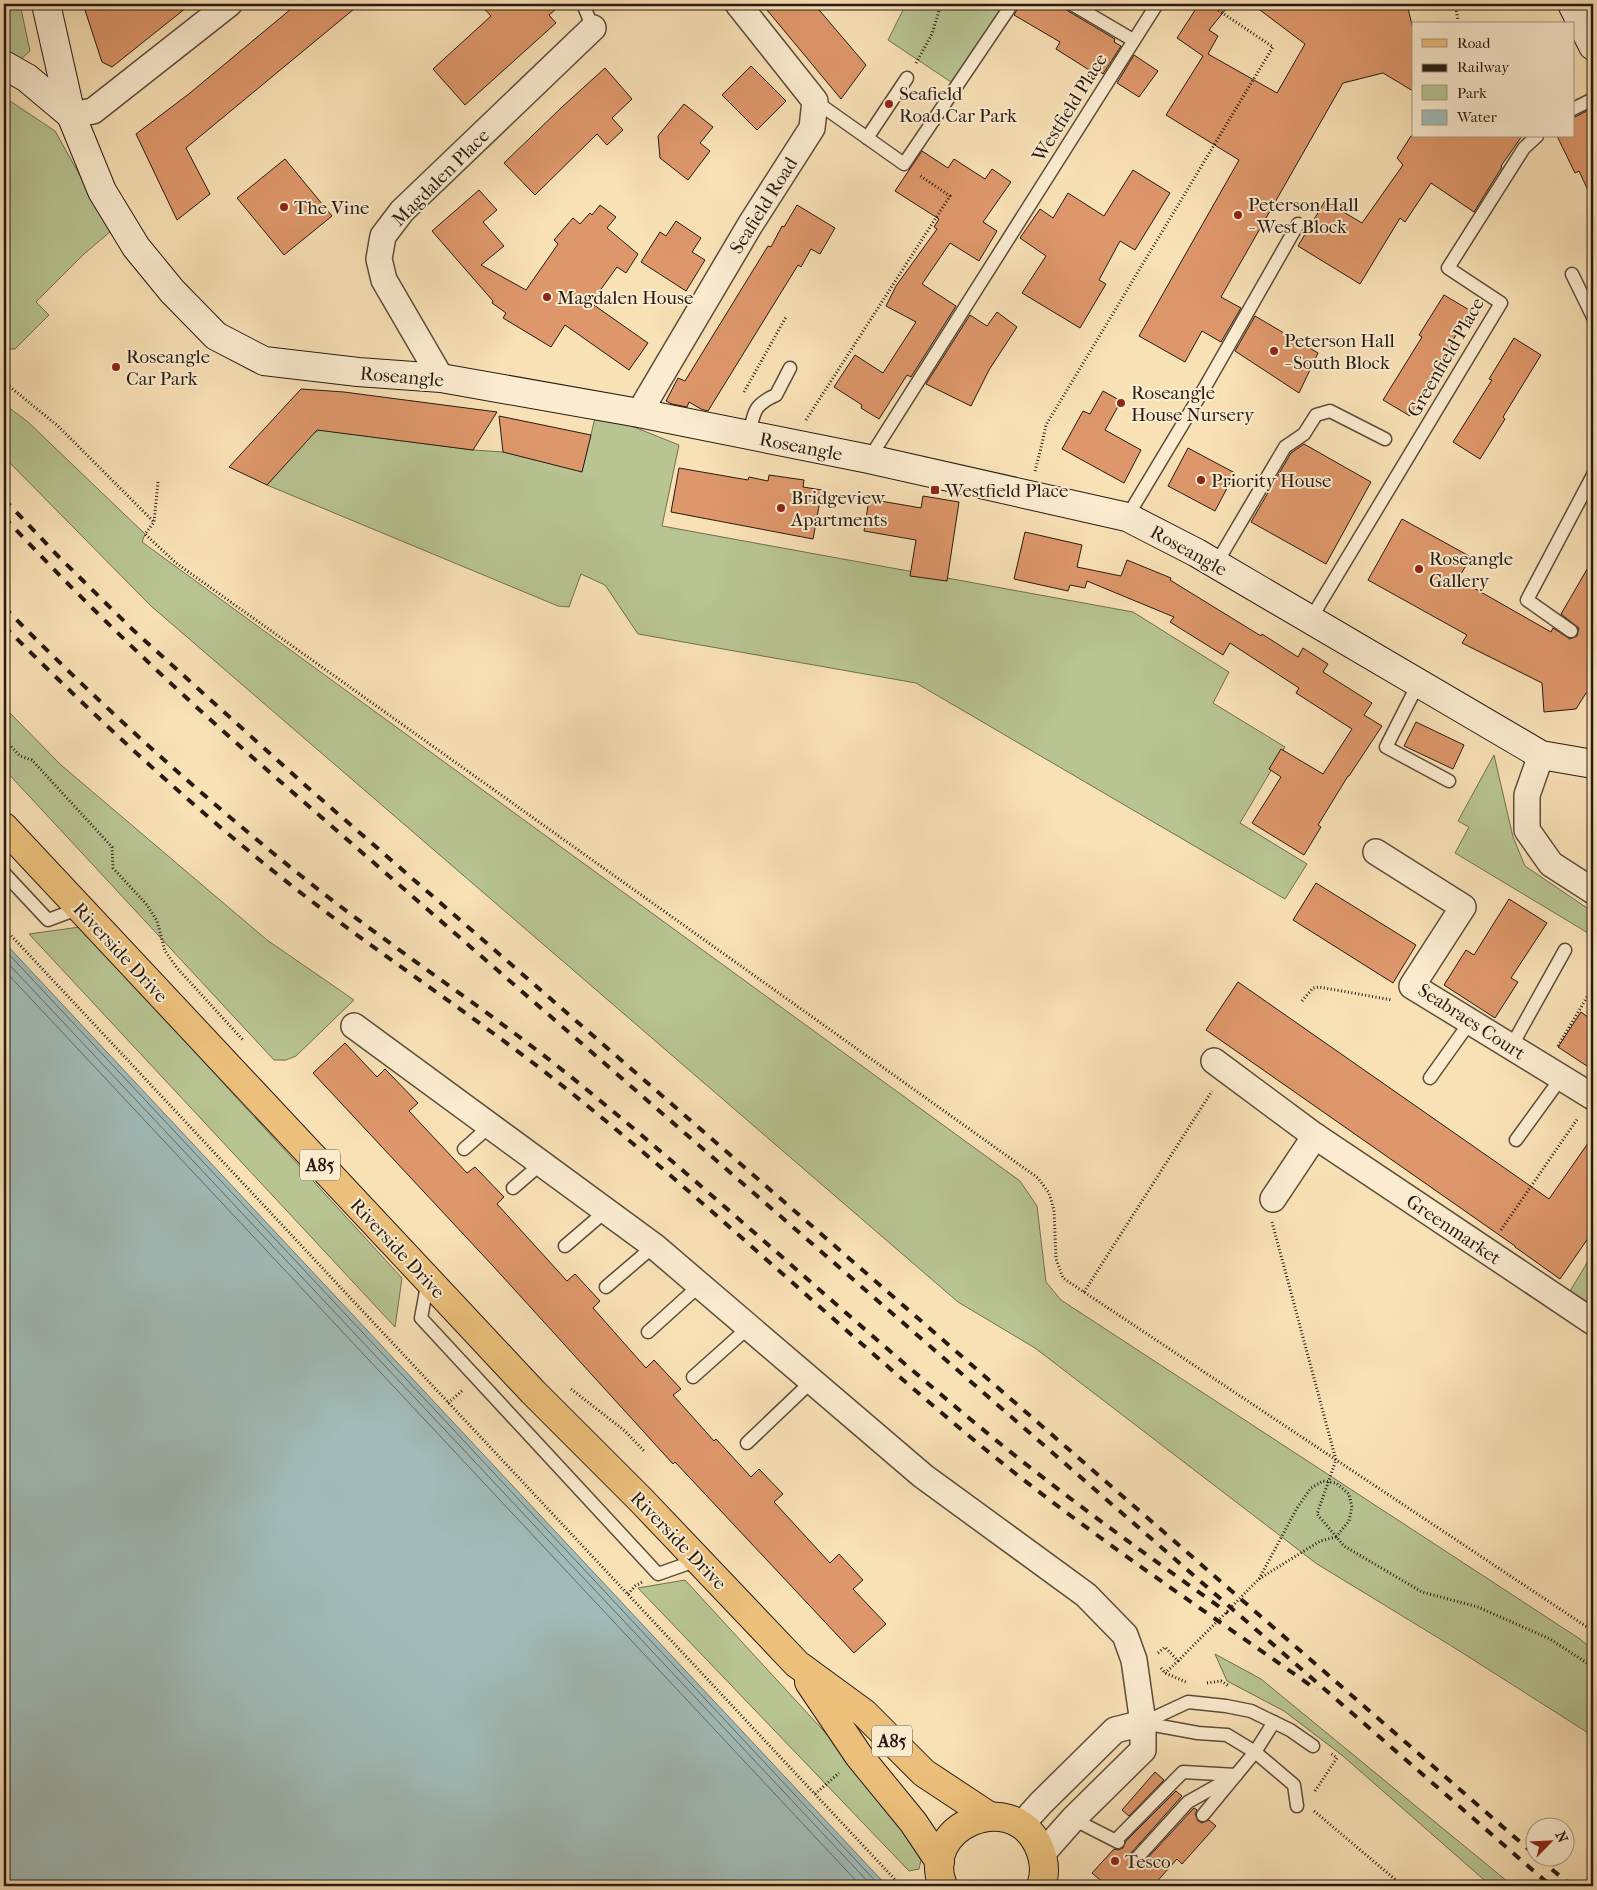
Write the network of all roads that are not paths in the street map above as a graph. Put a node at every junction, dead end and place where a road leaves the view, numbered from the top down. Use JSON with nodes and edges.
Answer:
{"nodes":[{"id":1,"x":46,"y":4,"type":"edge"},
{"id":2,"x":230,"y":4,"type":"edge"},
{"id":3,"x":583,"y":4,"type":"edge"},
{"id":4,"x":738,"y":4,"type":"edge"},
{"id":5,"x":1012,"y":4,"type":"edge"},
{"id":6,"x":1072,"y":4,"type":"edge"},
{"id":7,"x":1157,"y":4,"type":"edge"},
{"id":8,"x":1572,"y":4,"type":"edge"},
{"id":9,"x":593,"y":28,"type":"joint"},
{"id":10,"x":1133,"y":40,"type":"junction"},
{"id":11,"x":1593,"y":46,"type":"edge"},
{"id":12,"x":4,"y":65,"type":"edge"},
{"id":13,"x":907,"y":78,"type":"road end"},
{"id":14,"x":1593,"y":99,"type":"edge"},
{"id":15,"x":816,"y":101,"type":"junction"},
{"id":16,"x":1574,"y":108,"type":"edge"},
{"id":17,"x":71,"y":115,"type":"junction"},
{"id":18,"x":866,"y":138,"type":"junction"},
{"id":19,"x":1534,"y":138,"type":"edge"},
{"id":20,"x":1298,"y":224,"type":"dead end"},
{"id":21,"x":1572,"y":274,"type":"dead end"},
{"id":22,"x":1593,"y":317,"type":"edge"},
{"id":23,"x":790,"y":368,"type":"dead end"},
{"id":24,"x":441,"y":378,"type":"junction"},
{"id":25,"x":639,"y":413,"type":"junction"},
{"id":26,"x":738,"y":434,"type":"junction"},
{"id":27,"x":1385,"y":439,"type":"dead end"},
{"id":28,"x":869,"y":459,"type":"junction"},
{"id":29,"x":1593,"y":475,"type":"edge"},
{"id":30,"x":1127,"y":517,"type":"junction"},
{"id":31,"x":1216,"y":564,"type":"junction"},
{"id":32,"x":1310,"y":620,"type":"junction"},
{"id":33,"x":1571,"y":631,"type":"dead end"},
{"id":34,"x":1418,"y":684,"type":"junction"},
{"id":35,"x":1541,"y":756,"type":"junction"},
{"id":36,"x":1593,"y":764,"type":"edge"},
{"id":37,"x":1449,"y":781,"type":"dead end"},
{"id":38,"x":4,"y":827,"type":"edge"},
{"id":39,"x":1376,"y":852,"type":"dead end"},
{"id":40,"x":4,"y":873,"type":"edge"},
{"id":41,"x":1593,"y":891,"type":"edge"},
{"id":42,"x":80,"y":908,"type":"junction"},
{"id":43,"x":1565,"y":950,"type":"dead end"},
{"id":44,"x":1470,"y":1022,"type":"junction"},
{"id":45,"x":354,"y":1026,"type":"dead end"},
{"id":46,"x":1510,"y":1047,"type":"junction"},
{"id":47,"x":1220,"y":1065,"type":"road end"},
{"id":48,"x":1553,"y":1073,"type":"junction"},
{"id":49,"x":1430,"y":1078,"type":"dead end"},
{"id":50,"x":1593,"y":1097,"type":"edge"},
{"id":51,"x":490,"y":1125,"type":"junction"},
{"id":52,"x":1315,"y":1136,"type":"junction"},
{"id":53,"x":1516,"y":1140,"type":"dead end"},
{"id":54,"x":464,"y":1149,"type":"dead end"},
{"id":55,"x":542,"y":1163,"type":"junction"},
{"id":56,"x":513,"y":1188,"type":"dead end"},
{"id":57,"x":1273,"y":1199,"type":"road end"},
{"id":58,"x":607,"y":1210,"type":"junction"},
{"id":59,"x":565,"y":1246,"type":"dead end"},
{"id":60,"x":654,"y":1246,"type":"junction"},
{"id":61,"x":428,"y":1280,"type":"junction"},
{"id":62,"x":700,"y":1285,"type":"junction"},
{"id":63,"x":606,"y":1287,"type":"dead end"},
{"id":64,"x":1593,"y":1322,"type":"edge"},
{"id":65,"x":749,"y":1327,"type":"junction"},
{"id":66,"x":648,"y":1332,"type":"dead end"},
{"id":67,"x":692,"y":1377,"type":"dead end"},
{"id":68,"x":812,"y":1381,"type":"junction"},
{"id":69,"x":747,"y":1443,"type":"dead end"},
{"id":70,"x":698,"y":1560,"type":"junction"},
{"id":71,"x":797,"y":1664,"type":"junction"},
{"id":72,"x":1274,"y":1722,"type":"junction"},
{"id":73,"x":1143,"y":1723,"type":"junction"},
{"id":74,"x":1313,"y":1746,"type":"dead end"},
{"id":75,"x":1255,"y":1752,"type":"junction"},
{"id":76,"x":1236,"y":1776,"type":"junction"},
{"id":77,"x":1297,"y":1806,"type":"dead end"},
{"id":78,"x":1203,"y":1815,"type":"dead end"},
{"id":79,"x":988,"y":1816,"type":"junction"},
{"id":80,"x":1073,"y":1819,"type":"junction"},
{"id":81,"x":1021,"y":1825,"type":"junction"},
{"id":82,"x":1042,"y":1854,"type":"junction"},
{"id":83,"x":1138,"y":1858,"type":"dead end"},
{"id":84,"x":941,"y":1874,"type":"edge"},
{"id":85,"x":1042,"y":1885,"type":"edge"}],
"edges":[{"from":1,"to":17,"type":"street","name":"Roseangle"},
{"from":2,"to":17,"type":"street"},
{"from":3,"to":9,"type":"lane","name":"Magdalen Place"},
{"from":4,"to":15,"type":"street"},
{"from":5,"to":18,"type":"lane"},
{"from":6,"to":10,"type":"lane"},
{"from":7,"to":10,"type":"lane","name":"Westfield Place"},
{"from":8,"to":11,"type":"street"},
{"from":9,"to":24,"type":"street","name":"Magdalen Place"},
{"from":10,"to":28,"type":"lane","name":"Westfield Place"},
{"from":12,"to":17,"type":"street"},
{"from":13,"to":18,"type":"lane"},
{"from":14,"to":16,"type":"lane"},
{"from":15,"to":18,"type":"lane"},
{"from":15,"to":25,"type":"street","name":"Seafield Road"},
{"from":17,"to":24,"type":"street","name":"Roseangle"},
{"from":19,"to":32,"type":"lane","name":"Greenfield Place"},
{"from":20,"to":30,"type":"lane"},
{"from":21,"to":22,"type":"lane"},
{"from":23,"to":26,"type":"lane"},
{"from":24,"to":25,"type":"street","name":"Roseangle"},
{"from":25,"to":26,"type":"street","name":"Roseangle"},
{"from":26,"to":28,"type":"street","name":"Roseangle"},
{"from":27,"to":31,"type":"lane"},
{"from":28,"to":30,"type":"street","name":"Roseangle"},
{"from":29,"to":33,"type":"lane"},
{"from":30,"to":31,"type":"street","name":"Roseangle"},
{"from":31,"to":32,"type":"street","name":"Roseangle"},
{"from":32,"to":34,"type":"street","name":"Roseangle"},
{"from":34,"to":35,"type":"street","name":"Roseangle"},
{"from":34,"to":37,"type":"lane"},
{"from":35,"to":36,"type":"street","name":"Roseangle"},
{"from":35,"to":41,"type":"street"},
{"from":38,"to":42,"type":"main road","name":"Riverside Drive","number":"A85"},
{"from":39,"to":44,"type":"street","name":"Seabraes Court"},
{"from":40,"to":42,"type":"lane"},
{"from":42,"to":61,"type":"main road","name":"Riverside Drive","number":"A85"},
{"from":43,"to":46,"type":"lane"},
{"from":44,"to":46,"type":"street","name":"Seabraes Court"},
{"from":44,"to":49,"type":"lane"},
{"from":45,"to":51,"type":"street"},
{"from":46,"to":48,"type":"street","name":"Seabraes Court"},
{"from":47,"to":52,"type":"street","name":"Greenmarket"},
{"from":48,"to":50,"type":"street","name":"Seabraes Court"},
{"from":48,"to":53,"type":"lane"},
{"from":51,"to":54,"type":"lane"},
{"from":51,"to":55,"type":"street"},
{"from":52,"to":57,"type":"street"},
{"from":52,"to":64,"type":"street","name":"Greenmarket"},
{"from":55,"to":56,"type":"lane"},
{"from":55,"to":58,"type":"street"},
{"from":58,"to":59,"type":"lane"},
{"from":58,"to":60,"type":"street"},
{"from":60,"to":62,"type":"street"},
{"from":60,"to":63,"type":"lane"},
{"from":61,"to":70,"type":"main road","name":"Riverside Drive","number":"A85"},
{"from":61,"to":70,"type":"lane"},
{"from":62,"to":65,"type":"street"},
{"from":62,"to":66,"type":"lane"},
{"from":65,"to":67,"type":"lane"},
{"from":65,"to":68,"type":"street"},
{"from":68,"to":69,"type":"lane"},
{"from":68,"to":73,"type":"street"},
{"from":70,"to":71,"type":"main road","name":"Riverside Drive","number":"A85"},
{"from":71,"to":79,"type":"main road","name":"Riverside Drive","number":"A85"},
{"from":71,"to":84,"type":"main road","name":"Riverside Drive","number":"A85"},
{"from":72,"to":73,"type":"lane"},
{"from":72,"to":74,"type":"lane"},
{"from":72,"to":75,"type":"lane"},
{"from":73,"to":75,"type":"lane"},
{"from":73,"to":80,"type":"street"},
{"from":73,"to":81,"type":"street"},
{"from":75,"to":76,"type":"lane"},
{"from":75,"to":77,"type":"lane"},
{"from":76,"to":78,"type":"lane"},
{"from":76,"to":80,"type":"lane"},
{"from":76,"to":83,"type":"lane"},
{"from":79,"to":81,"type":"main road","name":"Riverside Drive","number":"A85"},
{"from":79,"to":84,"type":"main road","name":"Riverside Drive","number":"A85"},
{"from":80,"to":82,"type":"street"},
{"from":81,"to":82,"type":"main road"},
{"from":82,"to":85,"type":"main road"}]}
